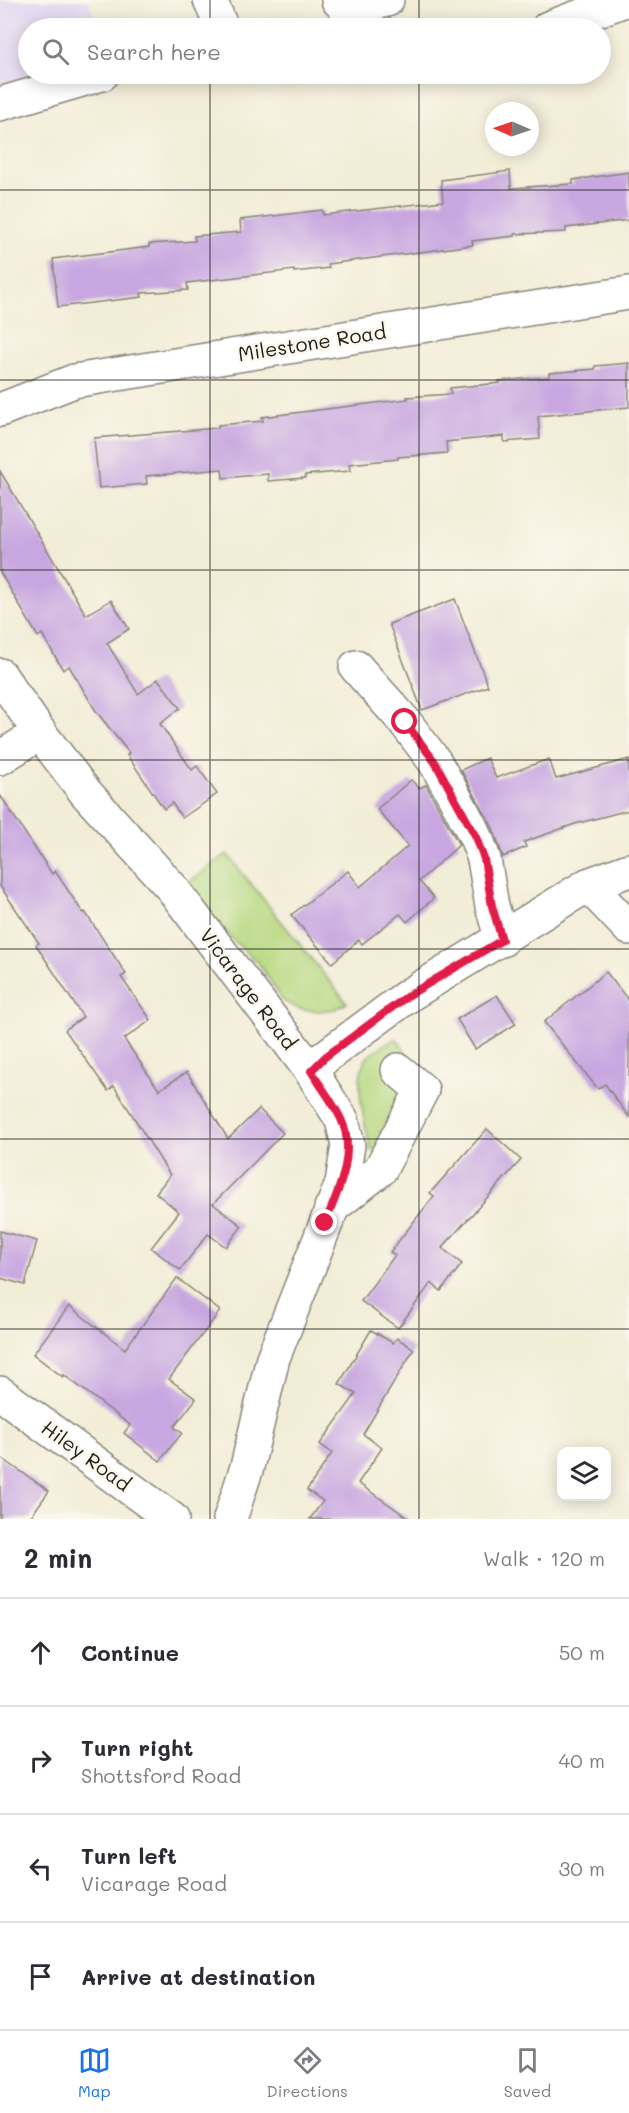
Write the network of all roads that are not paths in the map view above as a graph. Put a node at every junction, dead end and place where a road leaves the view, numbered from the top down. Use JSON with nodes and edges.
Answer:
{"nodes":[{"id":1,"x":210,"y":0,"type":"edge"},
{"id":2,"x":338,"y":0,"type":"edge"},
{"id":3,"x":387,"y":0,"type":"edge"},
{"id":4,"x":625,"y":0,"type":"edge"},
{"id":5,"x":218,"y":18,"type":"edge"},
{"id":6,"x":576,"y":18,"type":"edge"},
{"id":7,"x":68,"y":84,"type":"edge"},
{"id":8,"x":0,"y":104,"type":"edge"},
{"id":9,"x":629,"y":293,"type":"edge"},
{"id":10,"x":0,"y":410,"type":"edge"},
{"id":11,"x":356,"y":666,"type":"dead end"},
{"id":12,"x":0,"y":675,"type":"edge"},
{"id":13,"x":40,"y":733,"type":"junction"},
{"id":14,"x":0,"y":758,"type":"edge"},
{"id":15,"x":629,"y":870,"type":"edge"},
{"id":16,"x":588,"y":885,"type":"junction"},
{"id":17,"x":629,"y":928,"type":"edge"},
{"id":18,"x":502,"y":940,"type":"junction"},
{"id":19,"x":398,"y":1070,"type":"dead end"},
{"id":20,"x":311,"y":1071,"type":"junction"},
{"id":21,"x":332,"y":1208,"type":"junction"},
{"id":22,"x":0,"y":1393,"type":"edge"},
{"id":23,"x":172,"y":1519,"type":"edge"},
{"id":24,"x":230,"y":1519,"type":"edge"}],
"edges":[{"from":1,"to":5,"type":"street"},
{"from":2,"to":3,"type":"street"},
{"from":4,"to":6,"type":"street"},
{"from":7,"to":8,"type":"street"},
{"from":9,"to":10,"type":"street","name":"Milestone Road"},
{"from":11,"to":18,"type":"street"},
{"from":12,"to":13,"type":"street","name":"Vicarage Road"},
{"from":13,"to":14,"type":"street"},
{"from":13,"to":20,"type":"street","name":"Vicarage Road"},
{"from":15,"to":16,"type":"street"},
{"from":16,"to":17,"type":"street"},
{"from":16,"to":18,"type":"street"},
{"from":18,"to":20,"type":"street"},
{"from":19,"to":21,"type":"street"},
{"from":20,"to":21,"type":"street","name":"Vicarage Road"},
{"from":21,"to":24,"type":"street","name":"Vicarage Road"},
{"from":22,"to":23,"type":"street","name":"Hiley Road"}]}
